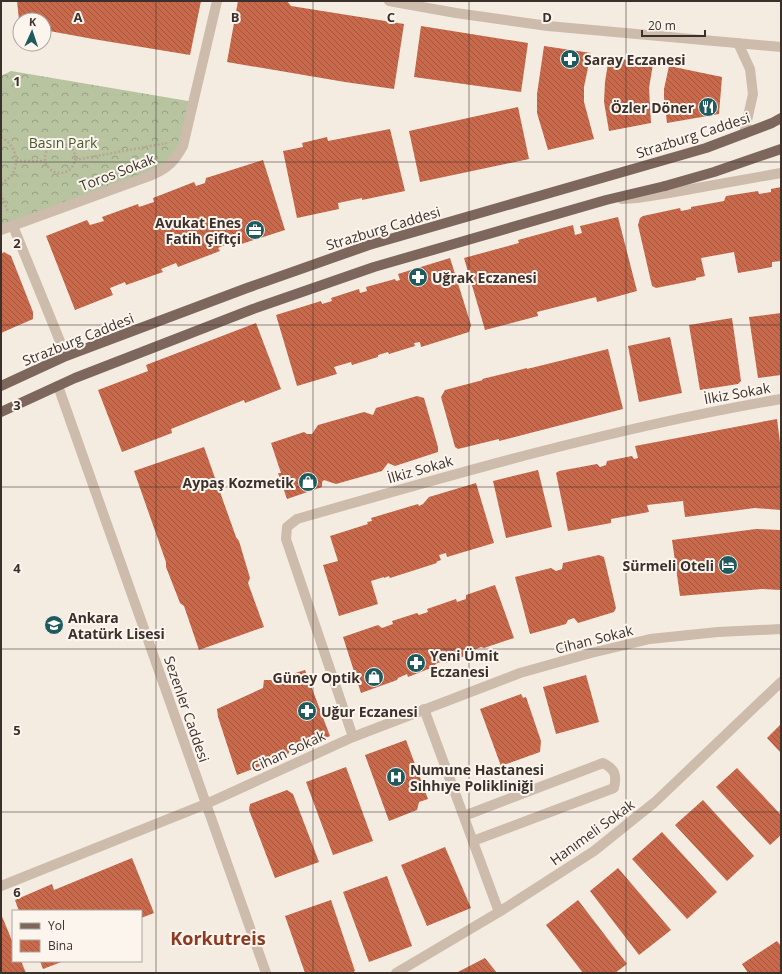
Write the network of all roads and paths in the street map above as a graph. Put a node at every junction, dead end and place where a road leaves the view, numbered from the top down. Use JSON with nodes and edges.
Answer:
{"nodes":[{"id":1,"x":217,"y":1,"type":"edge"},
{"id":2,"x":389,"y":1,"type":"edge"},
{"id":3,"x":738,"y":43,"type":"junction"},
{"id":4,"x":781,"y":47,"type":"edge"},
{"id":5,"x":781,"y":118,"type":"edge"},
{"id":6,"x":744,"y":134,"type":"junction"},
{"id":7,"x":1,"y":137,"type":"edge"},
{"id":8,"x":184,"y":140,"type":"junction"},
{"id":9,"x":781,"y":150,"type":"edge"},
{"id":10,"x":75,"y":160,"type":"junction"},
{"id":11,"x":16,"y":161,"type":"junction"},
{"id":12,"x":45,"y":161,"type":"junction"},
{"id":13,"x":781,"y":173,"type":"edge"},
{"id":14,"x":1,"y":183,"type":"edge"},
{"id":15,"x":606,"y":200,"type":"junction"},
{"id":16,"x":13,"y":226,"type":"junction"},
{"id":17,"x":1,"y":230,"type":"edge"},
{"id":18,"x":66,"y":356,"type":"junction"},
{"id":19,"x":1,"y":386,"type":"edge"},
{"id":20,"x":58,"y":386,"type":"junction"},
{"id":21,"x":781,"y":399,"type":"edge"},
{"id":22,"x":1,"y":412,"type":"edge"},
{"id":23,"x":781,"y":629,"type":"edge"},
{"id":24,"x":781,"y":682,"type":"edge"},
{"id":25,"x":424,"y":709,"type":"junction"},
{"id":26,"x":353,"y":737,"type":"junction"},
{"id":27,"x":206,"y":804,"type":"junction"},
{"id":28,"x":464,"y":816,"type":"junction"},
{"id":29,"x":473,"y":841,"type":"junction"},
{"id":30,"x":1,"y":886,"type":"edge"},
{"id":31,"x":499,"y":912,"type":"junction"},
{"id":32,"x":266,"y":973,"type":"edge"},
{"id":33,"x":396,"y":973,"type":"edge"}],
"edges":[{"from":1,"to":8,"type":"street","name":"Toros Sokak"},
{"from":2,"to":3,"type":"street"},
{"from":3,"to":4,"type":"street"},
{"from":3,"to":6,"type":"street"},
{"from":5,"to":6,"type":"main road","name":"Strazburg Caddesi"},
{"from":6,"to":18,"type":"main road","name":"Strazburg Caddesi"},
{"from":7,"to":11,"type":"path"},
{"from":8,"to":10,"type":"path"},
{"from":8,"to":16,"type":"street","name":"Toros Sokak"},
{"from":9,"to":15,"type":"main road","bridge":true},
{"from":10,"to":12,"type":"path"},
{"from":10,"to":12,"type":"path"},
{"from":11,"to":12,"type":"path"},
{"from":11,"to":14,"type":"path"},
{"from":13,"to":15,"type":"street"},
{"from":15,"to":20,"type":"main road"},
{"from":16,"to":17,"type":"street","name":"Toros Sokak"},
{"from":16,"to":18,"type":"street"},
{"from":18,"to":19,"type":"main road","name":"Strazburg Caddesi"},
{"from":20,"to":22,"type":"main road"},
{"from":20,"to":27,"type":"street","name":"Sezenler Caddesi"},
{"from":21,"to":26,"type":"street","name":"İlkiz Sokak"},
{"from":23,"to":25,"type":"street","name":"Cihan Sokak"},
{"from":24,"to":31,"type":"street","name":"Hanımeli Sokak"},
{"from":25,"to":26,"type":"street","name":"Cihan Sokak"},
{"from":25,"to":28,"type":"street"},
{"from":26,"to":27,"type":"street","name":"Cihan Sokak"},
{"from":27,"to":30,"type":"street","name":"Cihan Sokak"},
{"from":27,"to":32,"type":"street","name":"Sezenler Caddesi"},
{"from":28,"to":29,"type":"street"},
{"from":28,"to":29,"type":"street"},
{"from":29,"to":31,"type":"street"},
{"from":31,"to":33,"type":"street","name":"Hanımeli Sokak"}]}
